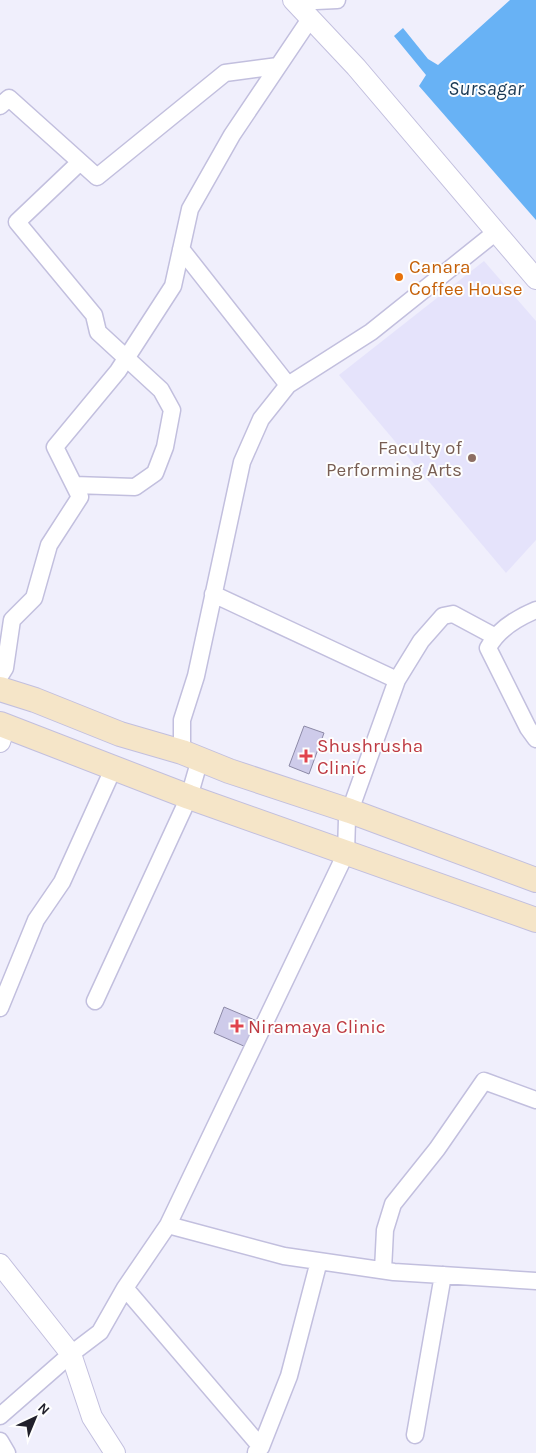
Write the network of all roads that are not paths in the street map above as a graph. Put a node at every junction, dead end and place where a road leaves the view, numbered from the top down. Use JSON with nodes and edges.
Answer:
{"nodes":[{"id":1,"x":337,"y":0,"type":"edge"},
{"id":2,"x":294,"y":1,"type":"edge"},
{"id":3,"x":310,"y":18,"type":"junction"},
{"id":4,"x":278,"y":66,"type":"junction"},
{"id":5,"x":0,"y":106,"type":"edge"},
{"id":6,"x":79,"y":163,"type":"junction"},
{"id":7,"x":496,"y":232,"type":"junction"},
{"id":8,"x":181,"y":249,"type":"junction"},
{"id":9,"x":536,"y":279,"type":"edge"},
{"id":10,"x":126,"y":359,"type":"junction"},
{"id":11,"x":288,"y":385,"type":"junction"},
{"id":12,"x":74,"y":485,"type":"junction"},
{"id":13,"x":214,"y":594,"type":"junction"},
{"id":14,"x":536,"y":610,"type":"edge"},
{"id":15,"x":494,"y":636,"type":"junction"},
{"id":16,"x":0,"y":676,"type":"edge"},
{"id":17,"x":397,"y":680,"type":"junction"},
{"id":18,"x":0,"y":689,"type":"edge"},
{"id":19,"x":35,"y":700,"type":"junction"},
{"id":20,"x":6,"y":731,"type":"edge"},
{"id":21,"x":536,"y":740,"type":"edge"},
{"id":22,"x":191,"y":755,"type":"junction"},
{"id":23,"x":114,"y":767,"type":"junction"},
{"id":24,"x":189,"y":797,"type":"junction"},
{"id":25,"x":350,"y":811,"type":"junction"},
{"id":26,"x":346,"y":853,"type":"junction"},
{"id":27,"x":536,"y":880,"type":"edge"},
{"id":28,"x":536,"y":920,"type":"edge"},
{"id":29,"x":95,"y":1001,"type":"dead end"},
{"id":30,"x":0,"y":1008,"type":"edge"},
{"id":31,"x":536,"y":1100,"type":"edge"},
{"id":32,"x":168,"y":1225,"type":"junction"},
{"id":33,"x":318,"y":1261,"type":"junction"},
{"id":34,"x":0,"y":1264,"type":"edge"},
{"id":35,"x":383,"y":1270,"type":"junction"},
{"id":36,"x":443,"y":1275,"type":"junction"},
{"id":37,"x":536,"y":1281,"type":"edge"},
{"id":38,"x":125,"y":1288,"type":"junction"},
{"id":39,"x":71,"y":1354,"type":"junction"},
{"id":40,"x":0,"y":1416,"type":"edge"},
{"id":41,"x":415,"y":1435,"type":"dead end"},
{"id":42,"x":0,"y":1441,"type":"edge"},
{"id":43,"x":258,"y":1450,"type":"edge"},
{"id":44,"x":6,"y":1453,"type":"edge"},
{"id":45,"x":115,"y":1453,"type":"edge"}],
"edges":[{"from":1,"to":2,"type":"street"},
{"from":2,"to":3,"type":"street"},
{"from":3,"to":4,"type":"street"},
{"from":3,"to":7,"type":"street"},
{"from":4,"to":6,"type":"street"},
{"from":4,"to":8,"type":"street"},
{"from":5,"to":6,"type":"street"},
{"from":6,"to":10,"type":"street"},
{"from":7,"to":9,"type":"street"},
{"from":7,"to":11,"type":"street"},
{"from":8,"to":10,"type":"street"},
{"from":8,"to":11,"type":"street"},
{"from":10,"to":12,"type":"street"},
{"from":10,"to":12,"type":"street"},
{"from":11,"to":13,"type":"street"},
{"from":12,"to":16,"type":"street"},
{"from":13,"to":17,"type":"street"},
{"from":13,"to":22,"type":"street"},
{"from":14,"to":15,"type":"street"},
{"from":15,"to":17,"type":"street"},
{"from":15,"to":21,"type":"street"},
{"from":17,"to":25,"type":"street"},
{"from":18,"to":19,"type":"main road"},
{"from":19,"to":20,"type":"main road"},
{"from":19,"to":22,"type":"main road"},
{"from":20,"to":23,"type":"main road"},
{"from":22,"to":24,"type":"street"},
{"from":22,"to":25,"type":"main road"},
{"from":23,"to":24,"type":"main road"},
{"from":23,"to":30,"type":"street"},
{"from":24,"to":26,"type":"main road"},
{"from":24,"to":29,"type":"street"},
{"from":25,"to":26,"type":"street"},
{"from":25,"to":27,"type":"main road"},
{"from":26,"to":28,"type":"main road"},
{"from":26,"to":32,"type":"street"},
{"from":31,"to":35,"type":"street"},
{"from":32,"to":33,"type":"street"},
{"from":32,"to":38,"type":"street"},
{"from":33,"to":35,"type":"street"},
{"from":33,"to":43,"type":"street"},
{"from":34,"to":39,"type":"street"},
{"from":35,"to":36,"type":"street"},
{"from":36,"to":37,"type":"street"},
{"from":36,"to":41,"type":"street"},
{"from":38,"to":39,"type":"street"},
{"from":38,"to":43,"type":"street"},
{"from":39,"to":40,"type":"street"},
{"from":39,"to":45,"type":"street"},
{"from":42,"to":44,"type":"street"}]}
